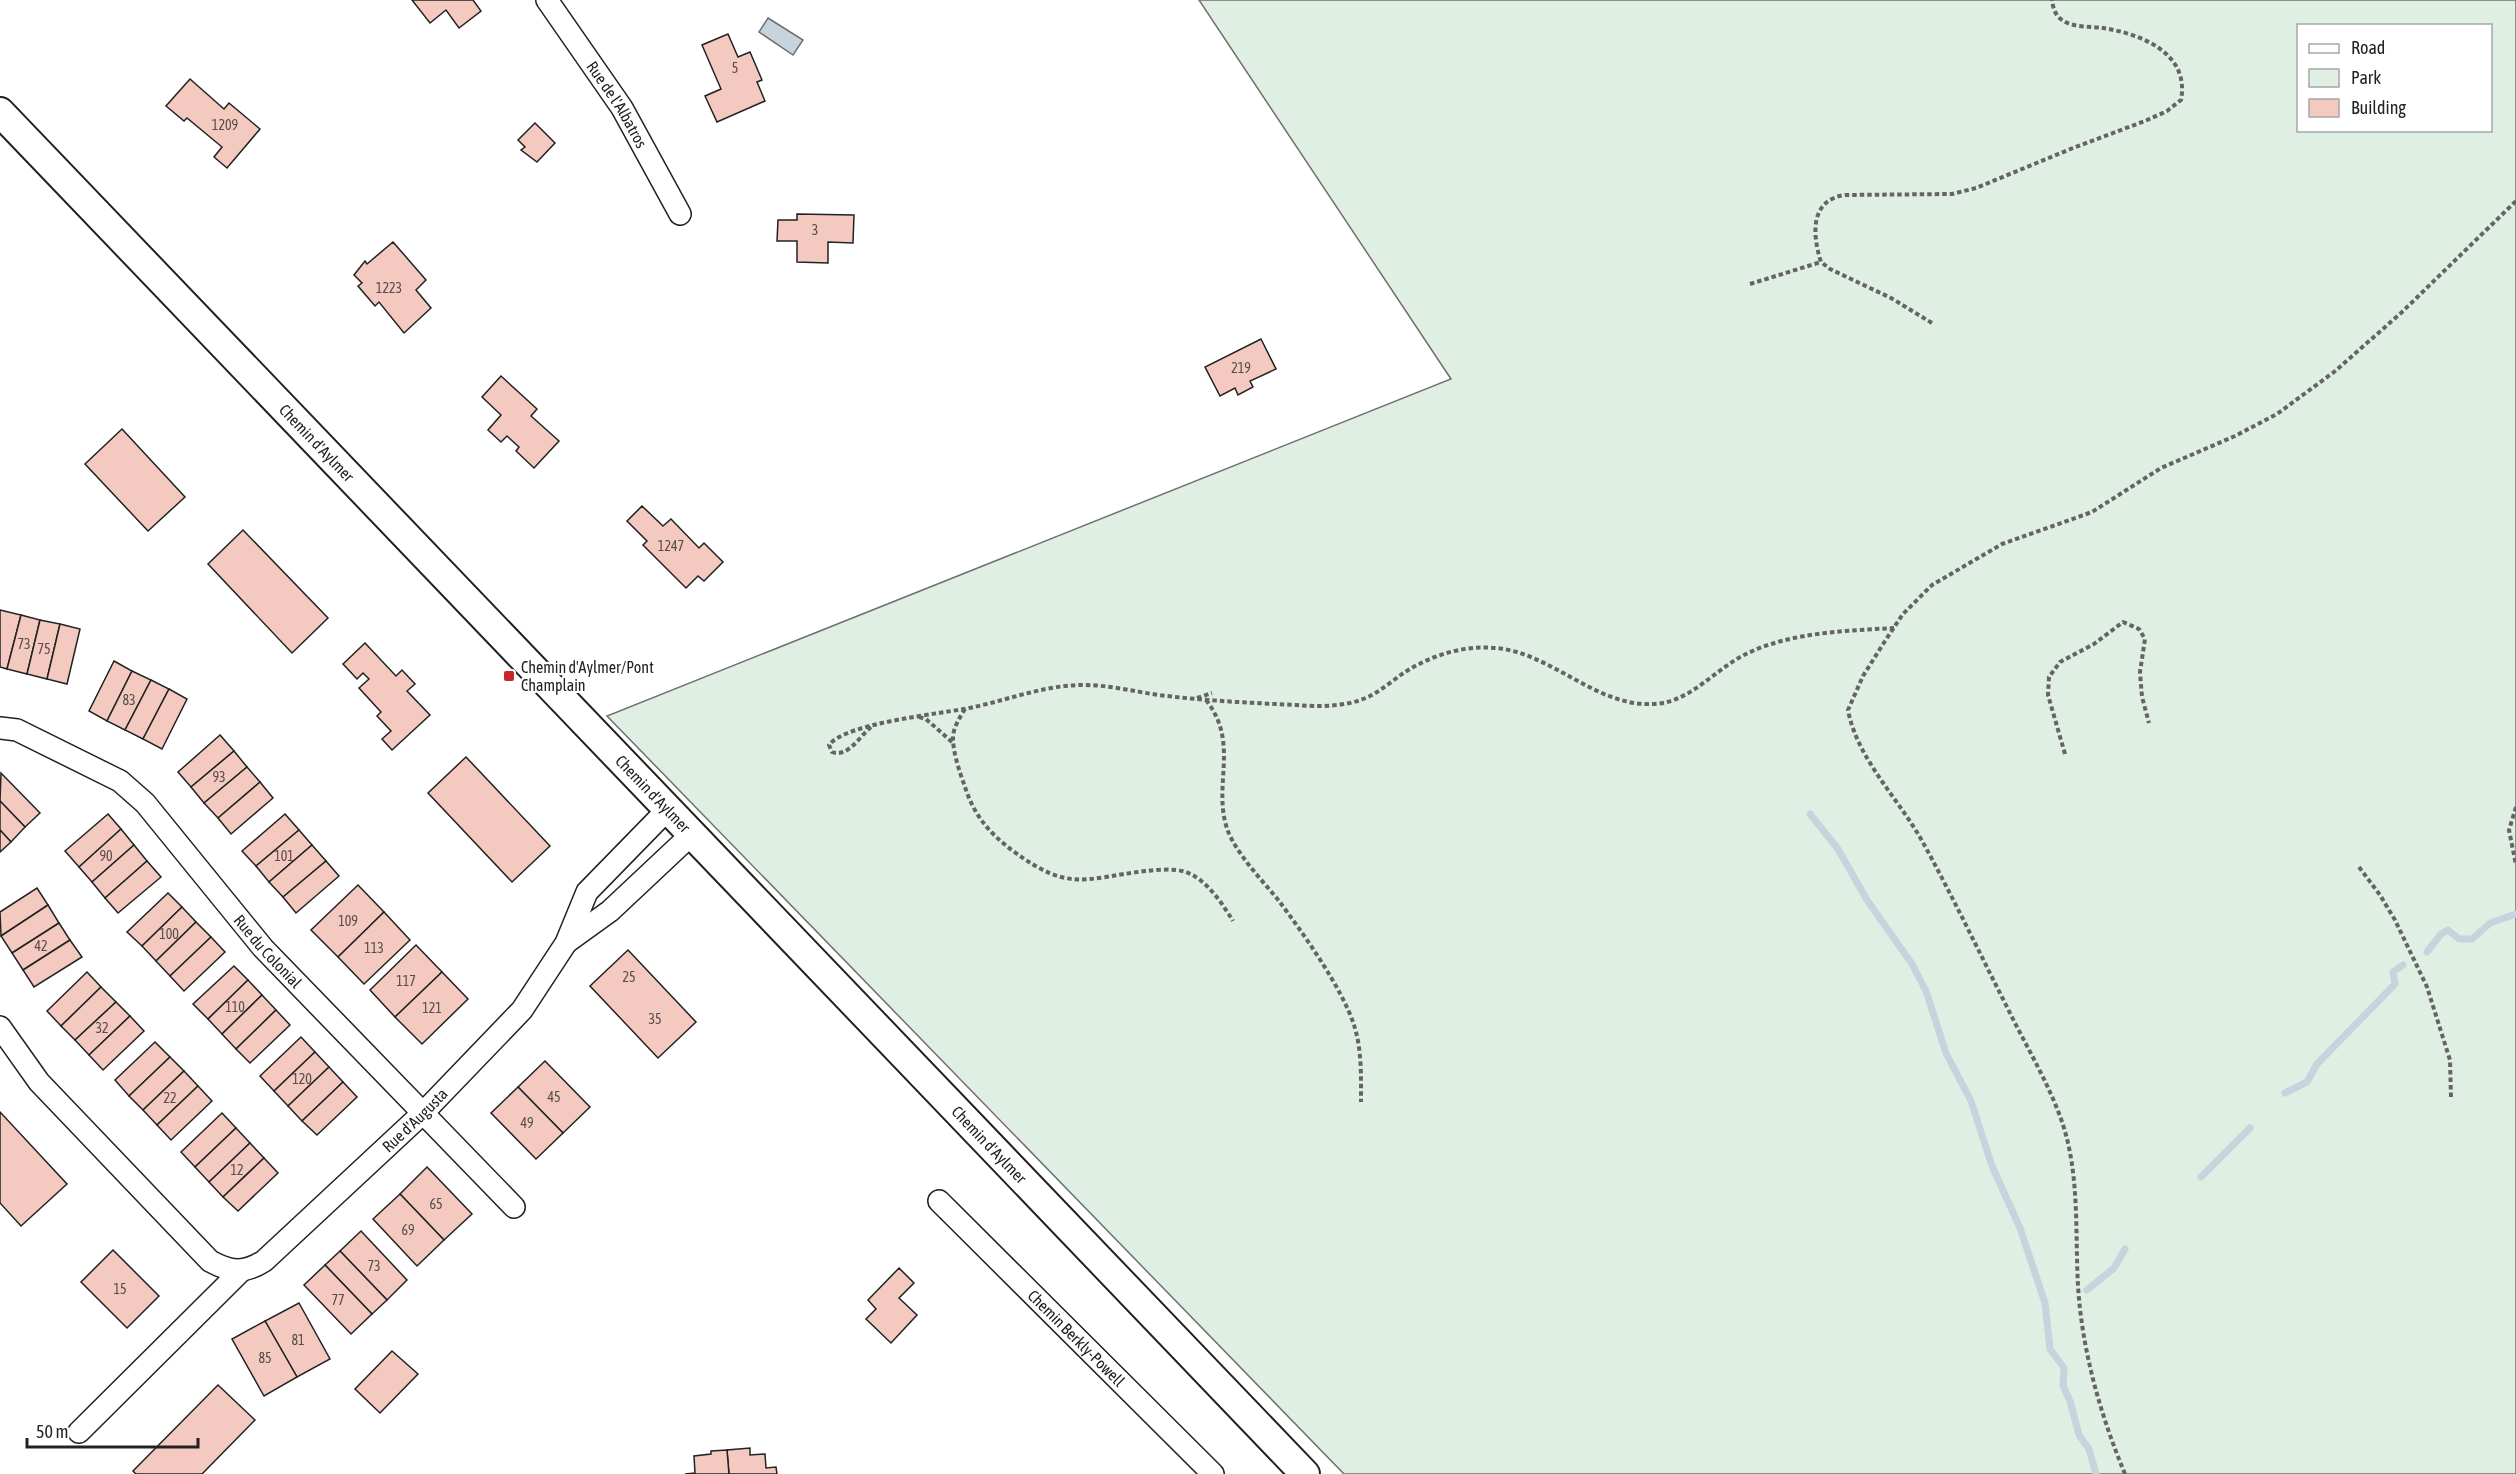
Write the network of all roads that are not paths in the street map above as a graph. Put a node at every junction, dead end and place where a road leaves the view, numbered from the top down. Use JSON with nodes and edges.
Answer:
{"nodes":[{"id":1,"x":547,"y":0,"type":"edge"},
{"id":2,"x":0,"y":112,"type":"edge"},
{"id":3,"x":680,"y":214,"type":"dead end"},
{"id":4,"x":1,"y":728,"type":"edge"},
{"id":5,"x":668,"y":809,"type":"junction"},
{"id":6,"x":692,"y":834,"type":"junction"},
{"id":7,"x":567,"y":943,"type":"junction"},
{"id":8,"x":0,"y":1027,"type":"edge"},
{"id":9,"x":423,"y":1113,"type":"junction"},
{"id":10,"x":939,"y":1202,"type":"dead end"},
{"id":11,"x":514,"y":1208,"type":"dead end"},
{"id":12,"x":240,"y":1272,"type":"junction"},
{"id":13,"x":79,"y":1432,"type":"dead end"},
{"id":14,"x":1213,"y":1474,"type":"edge"},
{"id":15,"x":1305,"y":1474,"type":"edge"}],
"edges":[{"from":1,"to":3,"type":"street","name":"Rue de l'Albatros"},
{"from":2,"to":5,"type":"main road","name":"Chemin d'Aylmer"},
{"from":4,"to":9,"type":"street","name":"Rue du Colonial"},
{"from":5,"to":6,"type":"main road","name":"Chemin d'Aylmer"},
{"from":5,"to":7,"type":"street","name":"Rue d'Augusta"},
{"from":6,"to":7,"type":"street","name":"Rue d'Augusta"},
{"from":6,"to":15,"type":"main road","name":"Chemin d'Aylmer"},
{"from":7,"to":9,"type":"street","name":"Rue d'Augusta"},
{"from":8,"to":12,"type":"street"},
{"from":9,"to":11,"type":"street","name":"Rue du Colonial"},
{"from":9,"to":12,"type":"street","name":"Rue d'Augusta"},
{"from":10,"to":14,"type":"street","name":"Chemin Berkly-Powell"},
{"from":12,"to":13,"type":"street","name":"Rue d'Augusta"}]}
